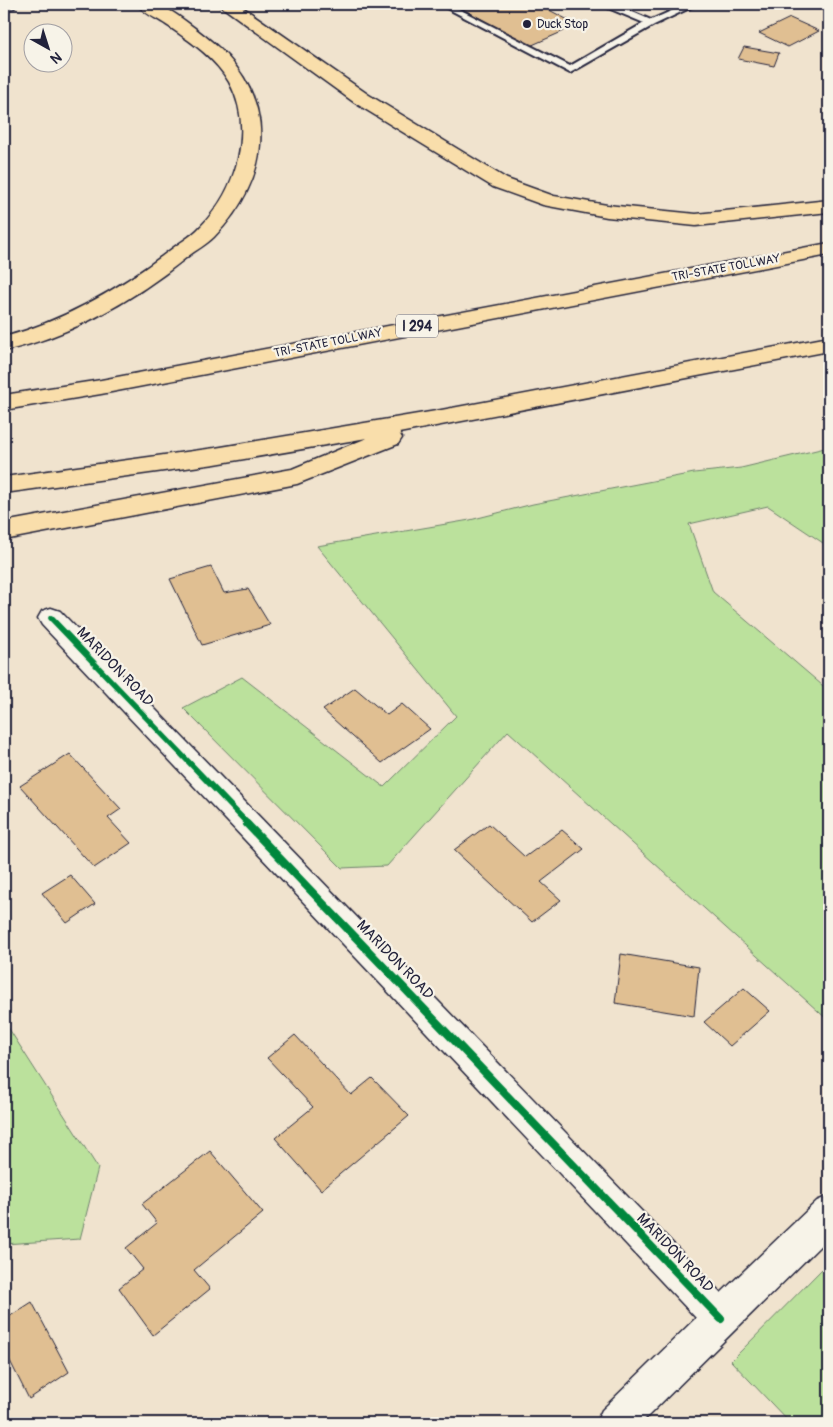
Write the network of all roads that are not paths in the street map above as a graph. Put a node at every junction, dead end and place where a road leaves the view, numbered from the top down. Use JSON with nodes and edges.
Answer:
{"nodes":[{"id":1,"x":8,"y":4,"type":"edge"},
{"id":2,"x":146,"y":4,"type":"edge"},
{"id":3,"x":227,"y":4,"type":"edge"},
{"id":4,"x":443,"y":4,"type":"edge"},
{"id":5,"x":612,"y":4,"type":"edge"},
{"id":6,"x":694,"y":4,"type":"edge"},
{"id":7,"x":4,"y":6,"type":"edge"},
{"id":8,"x":651,"y":24,"type":"junction"},
{"id":9,"x":829,"y":206,"type":"edge"},
{"id":10,"x":829,"y":249,"type":"edge"},
{"id":11,"x":4,"y":344,"type":"edge"},
{"id":12,"x":829,"y":344,"type":"edge"},
{"id":13,"x":4,"y":403,"type":"edge"},
{"id":14,"x":436,"y":419,"type":"junction"},
{"id":15,"x":4,"y":485,"type":"edge"},
{"id":16,"x":4,"y":530,"type":"edge"},
{"id":17,"x":51,"y":618,"type":"dead end"},
{"id":18,"x":829,"y":1213,"type":"edge"},
{"id":19,"x":721,"y":1319,"type":"junction"},
{"id":20,"x":615,"y":1423,"type":"edge"}],
"edges":[{"from":1,"to":7,"type":"street"},
{"from":2,"to":11,"type":"highway"},
{"from":3,"to":9,"type":"highway"},
{"from":4,"to":8,"type":"lane"},
{"from":5,"to":8,"type":"lane"},
{"from":6,"to":8,"type":"lane"},
{"from":10,"to":13,"type":"highway","name":"TRI-STATE TOLLWAY","number":"I 294"},
{"from":12,"to":14,"type":"highway"},
{"from":14,"to":15,"type":"highway"},
{"from":14,"to":16,"type":"highway"},
{"from":17,"to":19,"type":"street","name":"MARIDON ROAD"},
{"from":18,"to":19,"type":"street"},
{"from":19,"to":20,"type":"street"}]}
